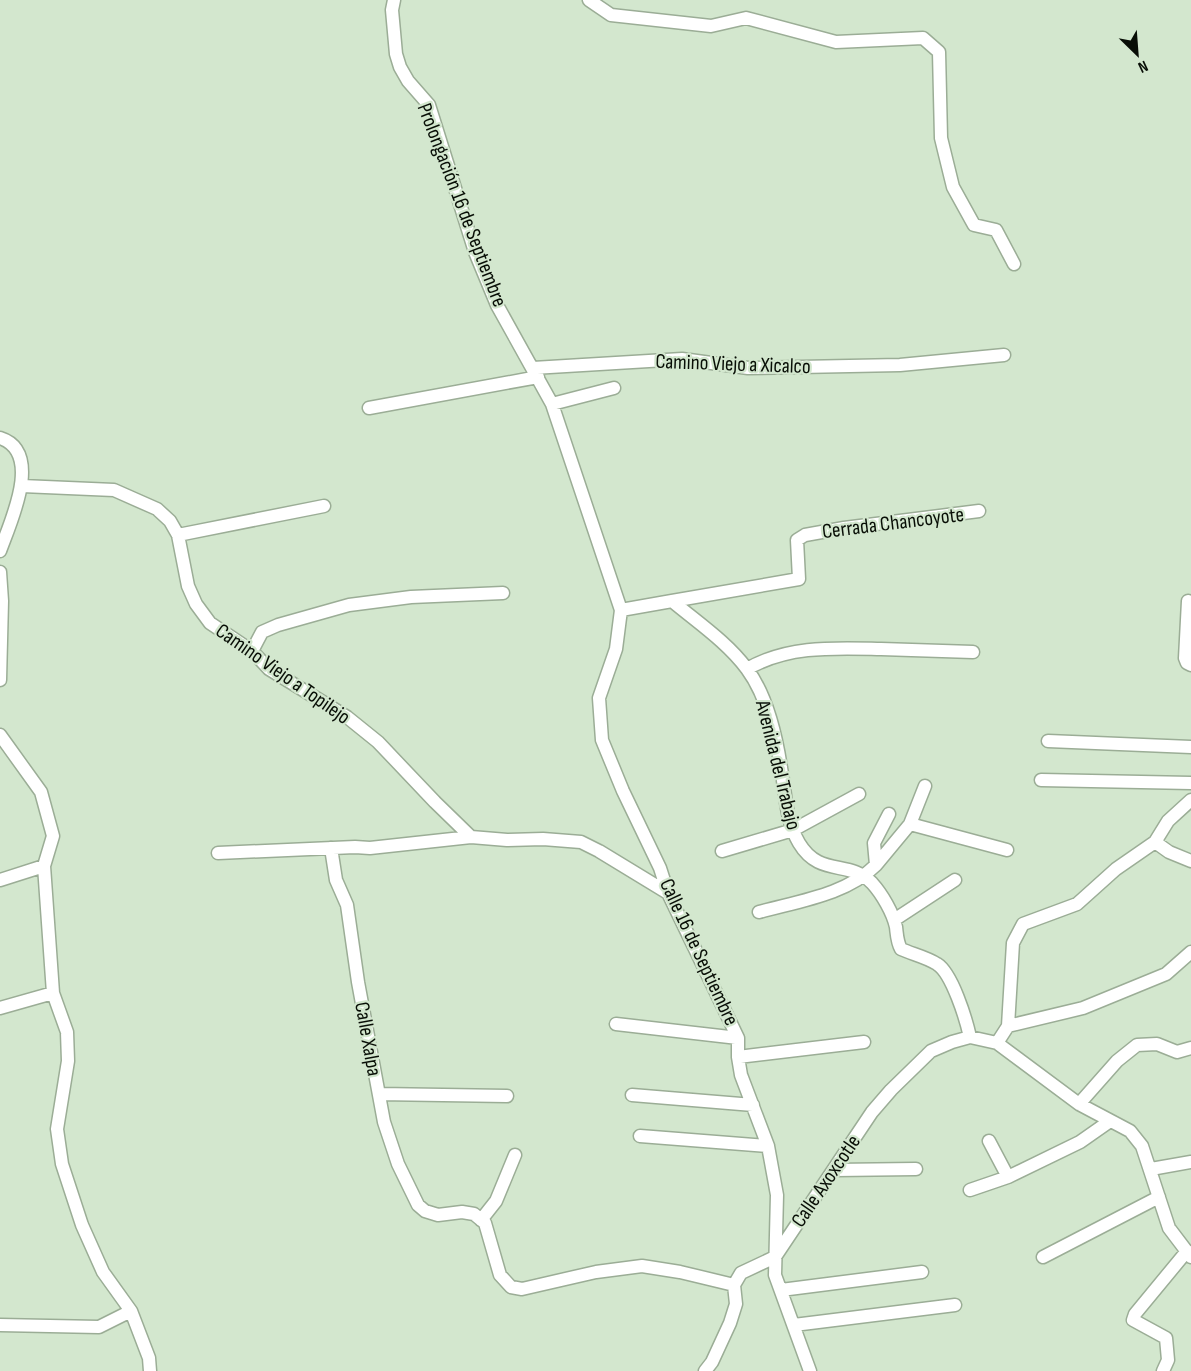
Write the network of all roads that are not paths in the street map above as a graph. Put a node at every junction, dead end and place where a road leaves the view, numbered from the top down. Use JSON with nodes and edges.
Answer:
{"nodes":[{"id":1,"x":394,"y":0,"type":"edge"},
{"id":2,"x":588,"y":0,"type":"edge"},
{"id":3,"x":1014,"y":264,"type":"dead end"},
{"id":4,"x":1005,"y":356,"type":"dead end"},
{"id":5,"x":535,"y":372,"type":"junction"},
{"id":6,"x":614,"y":388,"type":"dead end"},
{"id":7,"x":552,"y":404,"type":"junction"},
{"id":8,"x":369,"y":408,"type":"dead end"},
{"id":9,"x":0,"y":438,"type":"edge"},
{"id":10,"x":22,"y":486,"type":"junction"},
{"id":11,"x":324,"y":506,"type":"dead end"},
{"id":12,"x":979,"y":511,"type":"dead end"},
{"id":13,"x":178,"y":535,"type":"junction"},
{"id":14,"x":0,"y":551,"type":"edge"},
{"id":15,"x":0,"y":572,"type":"edge"},
{"id":16,"x":503,"y":593,"type":"dead end"},
{"id":17,"x":672,"y":601,"type":"junction"},
{"id":18,"x":1188,"y":601,"type":"dead end"},
{"id":19,"x":621,"y":610,"type":"junction"},
{"id":20,"x":252,"y":651,"type":"junction"},
{"id":21,"x":973,"y":652,"type":"dead end"},
{"id":22,"x":1191,"y":665,"type":"edge"},
{"id":23,"x":747,"y":669,"type":"junction"},
{"id":24,"x":0,"y":680,"type":"edge"},
{"id":25,"x":0,"y":735,"type":"edge"},
{"id":26,"x":1048,"y":741,"type":"dead end"},
{"id":27,"x":1191,"y":747,"type":"edge"},
{"id":28,"x":1041,"y":780,"type":"dead end"},
{"id":29,"x":1191,"y":783,"type":"edge"},
{"id":30,"x":925,"y":786,"type":"dead end"},
{"id":31,"x":859,"y":794,"type":"dead end"},
{"id":32,"x":1191,"y":800,"type":"edge"},
{"id":33,"x":889,"y":814,"type":"dead end"},
{"id":34,"x":910,"y":824,"type":"junction"},
{"id":35,"x":793,"y":830,"type":"junction"},
{"id":36,"x":471,"y":837,"type":"junction"},
{"id":37,"x":1155,"y":842,"type":"junction"},
{"id":38,"x":332,"y":848,"type":"junction"},
{"id":39,"x":1007,"y":850,"type":"dead end"},
{"id":40,"x":722,"y":851,"type":"dead end"},
{"id":41,"x":218,"y":853,"type":"dead end"},
{"id":42,"x":1191,"y":861,"type":"edge"},
{"id":43,"x":44,"y":866,"type":"junction"},
{"id":44,"x":876,"y":866,"type":"junction"},
{"id":45,"x":865,"y":877,"type":"junction"},
{"id":46,"x":0,"y":880,"type":"edge"},
{"id":47,"x":955,"y":880,"type":"dead end"},
{"id":48,"x":668,"y":893,"type":"junction"},
{"id":49,"x":759,"y":912,"type":"dead end"},
{"id":50,"x":894,"y":920,"type":"junction"},
{"id":51,"x":1191,"y":952,"type":"edge"},
{"id":52,"x":53,"y":993,"type":"junction"},
{"id":53,"x":0,"y":1008,"type":"edge"},
{"id":54,"x":616,"y":1024,"type":"dead end"},
{"id":55,"x":1008,"y":1026,"type":"junction"},
{"id":56,"x":970,"y":1037,"type":"junction"},
{"id":57,"x":738,"y":1038,"type":"junction"},
{"id":58,"x":864,"y":1042,"type":"dead end"},
{"id":59,"x":997,"y":1043,"type":"junction"},
{"id":60,"x":1191,"y":1048,"type":"edge"},
{"id":61,"x":738,"y":1057,"type":"junction"},
{"id":62,"x":379,"y":1094,"type":"junction"},
{"id":63,"x":632,"y":1095,"type":"dead end"},
{"id":64,"x":507,"y":1096,"type":"dead end"},
{"id":65,"x":1079,"y":1104,"type":"junction"},
{"id":66,"x":753,"y":1105,"type":"junction"},
{"id":67,"x":1110,"y":1121,"type":"junction"},
{"id":68,"x":640,"y":1136,"type":"dead end"},
{"id":69,"x":989,"y":1141,"type":"dead end"},
{"id":70,"x":768,"y":1146,"type":"junction"},
{"id":71,"x":515,"y":1155,"type":"dead end"},
{"id":72,"x":1191,"y":1162,"type":"edge"},
{"id":73,"x":916,"y":1169,"type":"dead end"},
{"id":74,"x":1151,"y":1169,"type":"junction"},
{"id":75,"x":835,"y":1170,"type":"junction"},
{"id":76,"x":1008,"y":1177,"type":"junction"},
{"id":77,"x":970,"y":1190,"type":"dead end"},
{"id":78,"x":1159,"y":1197,"type":"junction"},
{"id":79,"x":481,"y":1220,"type":"junction"},
{"id":80,"x":1189,"y":1254,"type":"edge"},
{"id":81,"x":775,"y":1257,"type":"junction"},
{"id":82,"x":1043,"y":1257,"type":"dead end"},
{"id":83,"x":922,"y":1272,"type":"dead end"},
{"id":84,"x":734,"y":1285,"type":"junction"},
{"id":85,"x":781,"y":1290,"type":"junction"},
{"id":86,"x":955,"y":1305,"type":"dead end"},
{"id":87,"x":130,"y":1311,"type":"junction"},
{"id":88,"x":0,"y":1325,"type":"edge"},
{"id":89,"x":794,"y":1325,"type":"junction"},
{"id":90,"x":150,"y":1371,"type":"edge"},
{"id":91,"x":705,"y":1371,"type":"edge"},
{"id":92,"x":810,"y":1371,"type":"edge"},
{"id":93,"x":1163,"y":1371,"type":"edge"}],
"edges":[{"from":1,"to":5,"type":"street","name":"Prolongación 16 de Septiembre"},
{"from":2,"to":3,"type":"street"},
{"from":4,"to":5,"type":"street","name":"Camino Viejo a Xicalco"},
{"from":5,"to":7,"type":"street","name":"Prolongación 16 de Septiembre"},
{"from":5,"to":8,"type":"street","name":"Camino Viejo a Xicalco"},
{"from":6,"to":7,"type":"street"},
{"from":7,"to":19,"type":"street","name":"Prolongación 16 de Septiembre"},
{"from":9,"to":10,"type":"street"},
{"from":10,"to":13,"type":"street","name":"Camino Viejo a Topilejo"},
{"from":10,"to":14,"type":"street"},
{"from":11,"to":13,"type":"street"},
{"from":12,"to":17,"type":"street","name":"Cerrada Chancoyote"},
{"from":13,"to":20,"type":"street","name":"Camino Viejo a Topilejo"},
{"from":15,"to":24,"type":"street"},
{"from":16,"to":20,"type":"street"},
{"from":17,"to":19,"type":"street"},
{"from":17,"to":23,"type":"street","name":"Avenida del Trabajo"},
{"from":18,"to":22,"type":"street"},
{"from":19,"to":48,"type":"street","name":"Calle 16 de Septiembre"},
{"from":20,"to":36,"type":"street","name":"Camino Viejo a Topilejo"},
{"from":21,"to":23,"type":"street"},
{"from":23,"to":35,"type":"street","name":"Avenida del Trabajo"},
{"from":25,"to":43,"type":"street"},
{"from":26,"to":27,"type":"street"},
{"from":28,"to":29,"type":"street"},
{"from":30,"to":34,"type":"street"},
{"from":31,"to":35,"type":"street"},
{"from":32,"to":37,"type":"street"},
{"from":33,"to":44,"type":"street"},
{"from":34,"to":39,"type":"street"},
{"from":34,"to":44,"type":"street"},
{"from":35,"to":40,"type":"street"},
{"from":35,"to":45,"type":"street","name":"Avenida del Trabajo"},
{"from":36,"to":38,"type":"street"},
{"from":36,"to":48,"type":"street"},
{"from":37,"to":42,"type":"street"},
{"from":37,"to":55,"type":"street"},
{"from":38,"to":41,"type":"street"},
{"from":38,"to":62,"type":"street","name":"Calle Xalpa"},
{"from":43,"to":46,"type":"street"},
{"from":43,"to":52,"type":"street"},
{"from":44,"to":45,"type":"street"},
{"from":45,"to":49,"type":"street"},
{"from":45,"to":50,"type":"street"},
{"from":47,"to":50,"type":"street"},
{"from":48,"to":57,"type":"street","name":"Calle 16 de Septiembre"},
{"from":50,"to":56,"type":"street"},
{"from":51,"to":55,"type":"street"},
{"from":52,"to":53,"type":"street"},
{"from":52,"to":87,"type":"street"},
{"from":54,"to":57,"type":"street"},
{"from":55,"to":59,"type":"street"},
{"from":56,"to":59,"type":"street"},
{"from":56,"to":75,"type":"street","name":"Calle Axoxcotle"},
{"from":57,"to":61,"type":"street","name":"Calle 16 de Septiembre"},
{"from":58,"to":61,"type":"street"},
{"from":59,"to":65,"type":"street"},
{"from":60,"to":65,"type":"street"},
{"from":61,"to":66,"type":"street","name":"Calle 16 de Septiembre"},
{"from":62,"to":64,"type":"street"},
{"from":62,"to":79,"type":"street","name":"Calle Xalpa"},
{"from":63,"to":66,"type":"street"},
{"from":65,"to":67,"type":"street"},
{"from":66,"to":70,"type":"street","name":"Calle 16 de Septiembre"},
{"from":67,"to":74,"type":"street"},
{"from":67,"to":76,"type":"street"},
{"from":68,"to":70,"type":"street"},
{"from":69,"to":76,"type":"street"},
{"from":70,"to":81,"type":"street","name":"Calle 16 de Septiembre"},
{"from":71,"to":79,"type":"street"},
{"from":72,"to":74,"type":"street"},
{"from":73,"to":75,"type":"street"},
{"from":74,"to":78,"type":"street"},
{"from":75,"to":81,"type":"street","name":"Calle Axoxcotle"},
{"from":76,"to":77,"type":"street"},
{"from":78,"to":80,"type":"street"},
{"from":78,"to":82,"type":"street"},
{"from":79,"to":84,"type":"street"},
{"from":80,"to":93,"type":"street"},
{"from":81,"to":84,"type":"street"},
{"from":81,"to":85,"type":"street","name":"Calle 16 de Septiembre"},
{"from":83,"to":85,"type":"street"},
{"from":84,"to":91,"type":"street"},
{"from":85,"to":89,"type":"street","name":"Calle 16 de Septiembre"},
{"from":86,"to":89,"type":"street"},
{"from":87,"to":88,"type":"street"},
{"from":87,"to":90,"type":"street"},
{"from":89,"to":92,"type":"street","name":"Calle 16 de Septiembre"}]}
